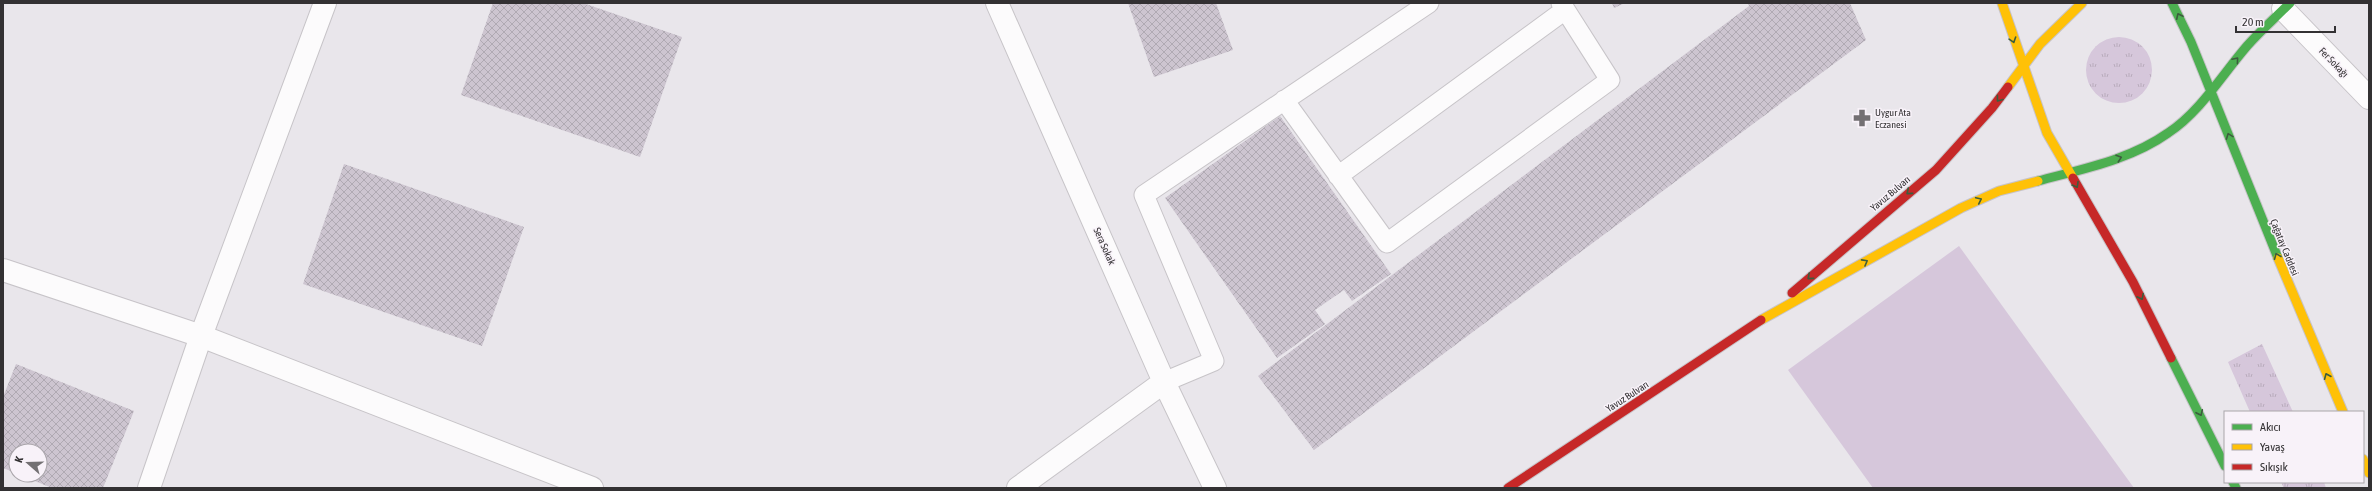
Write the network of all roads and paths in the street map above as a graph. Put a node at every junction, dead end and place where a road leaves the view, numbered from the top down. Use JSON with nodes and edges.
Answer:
{"nodes":[{"id":1,"x":325,"y":3,"type":"edge"},
{"id":2,"x":997,"y":3,"type":"edge"},
{"id":3,"x":1429,"y":3,"type":"edge"},
{"id":4,"x":2002,"y":3,"type":"edge"},
{"id":5,"x":2082,"y":3,"type":"edge"},
{"id":6,"x":2172,"y":3,"type":"edge"},
{"id":7,"x":1563,"y":6,"type":"edge"},
{"id":8,"x":2286,"y":6,"type":"edge"},
{"id":9,"x":2023,"y":68,"type":"junction"},
{"id":10,"x":2211,"y":90,"type":"junction"},
{"id":11,"x":2369,"y":98,"type":"edge"},
{"id":12,"x":1284,"y":100,"type":"junction"},
{"id":13,"x":2068,"y":171,"type":"junction"},
{"id":14,"x":1338,"y":176,"type":"junction"},
{"id":15,"x":3,"y":270,"type":"edge"},
{"id":16,"x":1758,"y":322,"type":"junction"},
{"id":17,"x":201,"y":336,"type":"junction"},
{"id":18,"x":1164,"y":382,"type":"junction"},
{"id":19,"x":2343,"y":411,"type":"edge"},
{"id":20,"x":2364,"y":461,"type":"edge"},
{"id":21,"x":2224,"y":464,"type":"edge"},
{"id":22,"x":2369,"y":473,"type":"edge"},
{"id":23,"x":149,"y":488,"type":"edge"},
{"id":24,"x":592,"y":488,"type":"edge"},
{"id":25,"x":1018,"y":488,"type":"edge"},
{"id":26,"x":1215,"y":488,"type":"edge"},
{"id":27,"x":1508,"y":488,"type":"edge"}],
"edges":[{"from":1,"to":17,"type":"street"},
{"from":2,"to":18,"type":"street","name":"Sera Sokak"},
{"from":3,"to":12,"type":"lane"},
{"from":4,"to":9,"type":"main road","one_way":true},
{"from":5,"to":9,"type":"main road"},
{"from":10,"to":6,"type":"main road","name":"Çağatay Caddesi","one_way":true},
{"from":7,"to":14,"type":"lane"},
{"from":7,"to":14,"type":"lane"},
{"from":10,"to":8,"type":"main road","one_way":true},
{"from":8,"to":11,"type":"street","name":"Fer Sokağı"},
{"from":9,"to":13,"type":"main road"},
{"from":9,"to":16,"type":"main road","name":"Yavuz Bulvarı","one_way":true},
{"from":13,"to":10,"type":"main road","one_way":true},
{"from":19,"to":10,"type":"main road","name":"Çağatay Caddesi","one_way":true},
{"from":12,"to":14,"type":"lane"},
{"from":12,"to":18,"type":"lane"},
{"from":16,"to":13,"type":"main road","name":"Yavuz Bulvarı","one_way":true},
{"from":13,"to":21,"type":"main road","one_way":true},
{"from":15,"to":17,"type":"street"},
{"from":16,"to":27,"type":"main road","name":"Yavuz Bulvarı"},
{"from":17,"to":23,"type":"street"},
{"from":17,"to":24,"type":"street"},
{"from":18,"to":25,"type":"street"},
{"from":18,"to":26,"type":"street","name":"Sera Sokak"},
{"from":20,"to":22,"type":"main road"}]}
